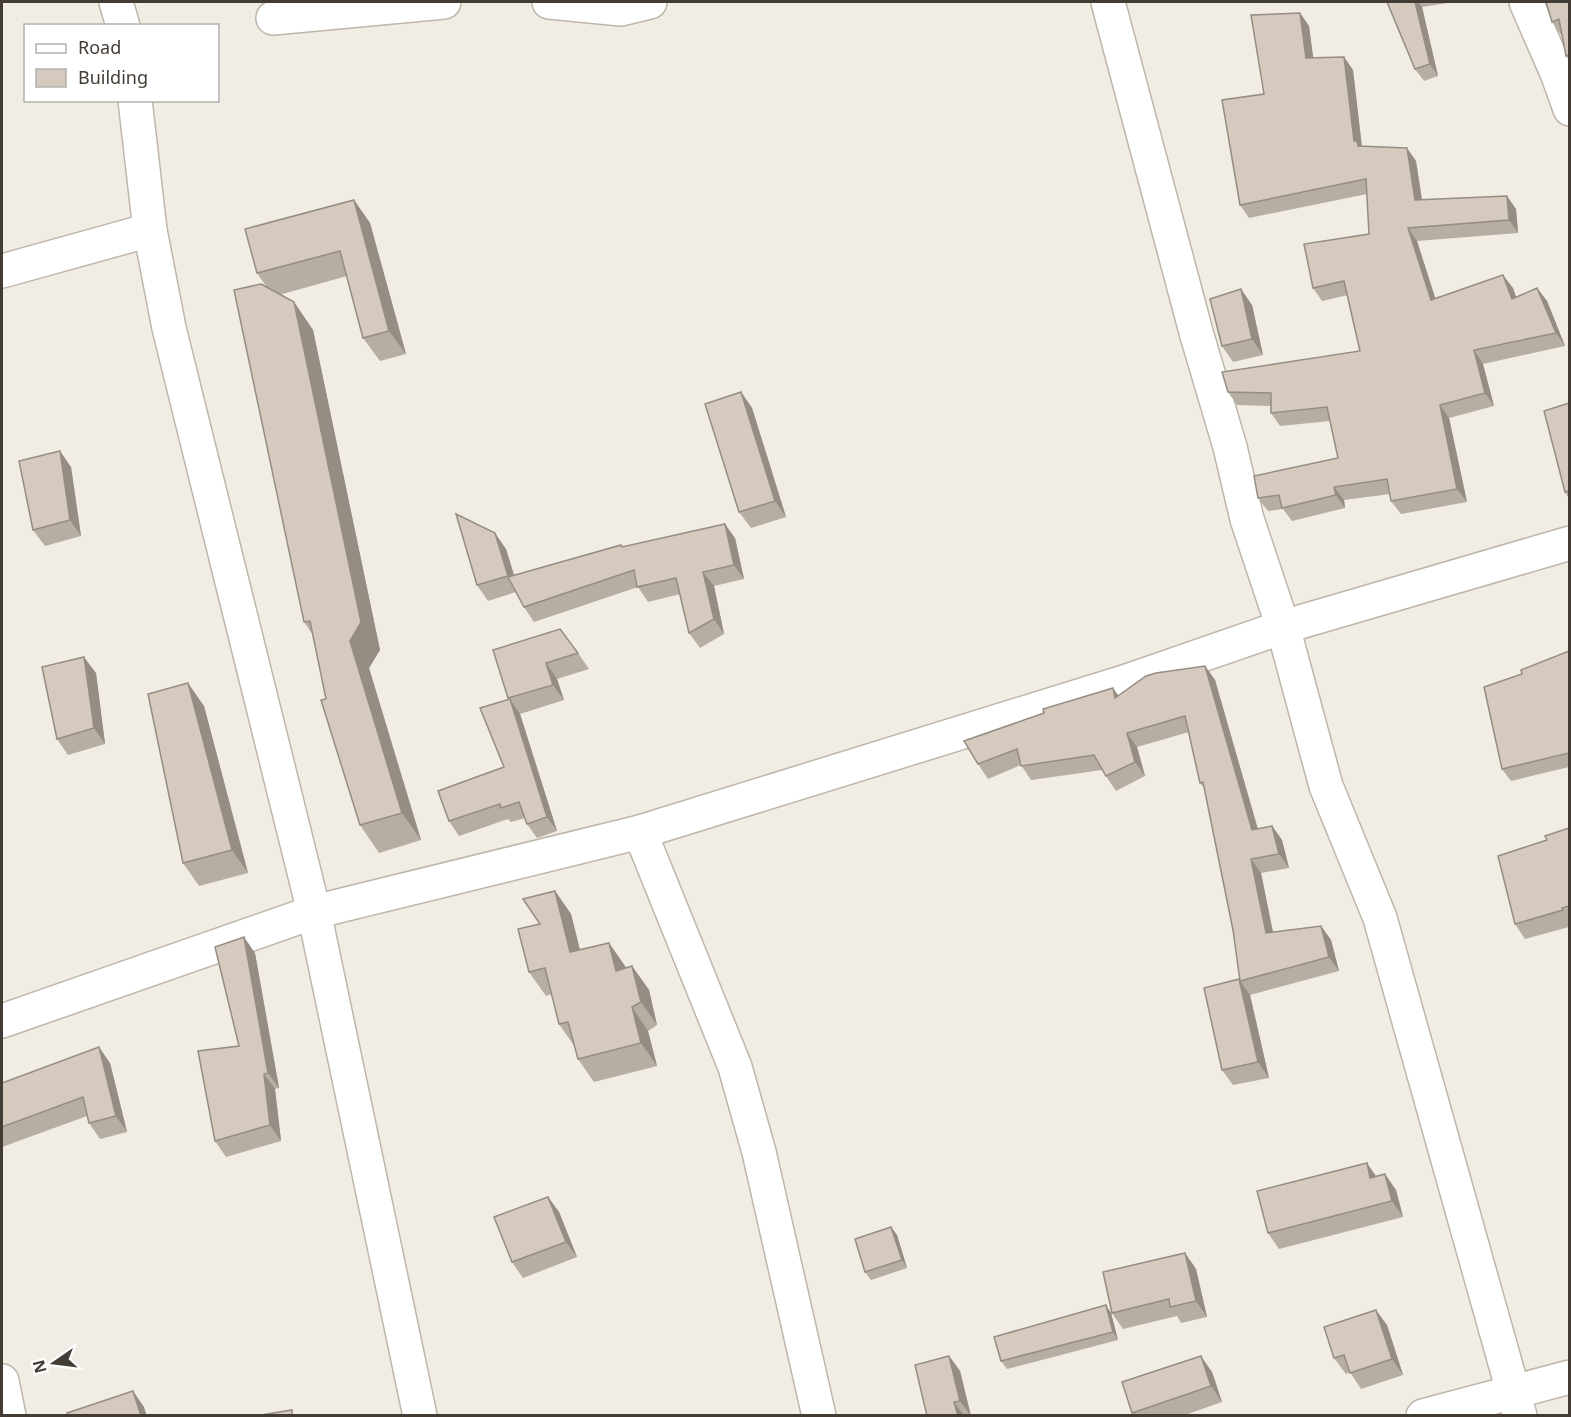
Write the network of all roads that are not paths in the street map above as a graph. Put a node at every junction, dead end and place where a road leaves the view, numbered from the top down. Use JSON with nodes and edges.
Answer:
{"nodes":[{"id":1,"x":116,"y":2,"type":"edge"},
{"id":2,"x":444,"y":2,"type":"edge"},
{"id":3,"x":549,"y":2,"type":"edge"},
{"id":4,"x":1108,"y":2,"type":"edge"},
{"id":5,"x":1526,"y":2,"type":"edge"},
{"id":6,"x":630,"y":4,"type":"edge"},
{"id":7,"x":273,"y":18,"type":"dead end"},
{"id":8,"x":122,"y":24,"type":"edge"},
{"id":9,"x":135,"y":102,"type":"edge"},
{"id":10,"x":1569,"y":109,"type":"edge"},
{"id":11,"x":150,"y":230,"type":"junction"},
{"id":12,"x":2,"y":271,"type":"edge"},
{"id":13,"x":1569,"y":543,"type":"edge"},
{"id":14,"x":1283,"y":627,"type":"junction"},
{"id":15,"x":640,"y":832,"type":"junction"},
{"id":16,"x":314,"y":912,"type":"junction"},
{"id":17,"x":2,"y":1021,"type":"edge"},
{"id":18,"x":1569,"y":1377,"type":"edge"},
{"id":19,"x":2,"y":1381,"type":"edge"},
{"id":20,"x":1517,"y":1404,"type":"edge"},
{"id":21,"x":9,"y":1416,"type":"edge"},
{"id":22,"x":420,"y":1416,"type":"edge"},
{"id":23,"x":819,"y":1416,"type":"edge"},
{"id":24,"x":1423,"y":1416,"type":"edge"}],
"edges":[{"from":1,"to":8,"type":"street"},
{"from":2,"to":7,"type":"street"},
{"from":3,"to":6,"type":"street"},
{"from":4,"to":14,"type":"street"},
{"from":5,"to":10,"type":"street"},
{"from":9,"to":11,"type":"street"},
{"from":11,"to":12,"type":"street"},
{"from":11,"to":16,"type":"street"},
{"from":13,"to":14,"type":"street"},
{"from":14,"to":15,"type":"street"},
{"from":14,"to":20,"type":"street"},
{"from":15,"to":16,"type":"street"},
{"from":15,"to":23,"type":"street"},
{"from":16,"to":17,"type":"street"},
{"from":16,"to":22,"type":"street"},
{"from":18,"to":20,"type":"street"},
{"from":19,"to":21,"type":"street"},
{"from":20,"to":24,"type":"street"}]}
